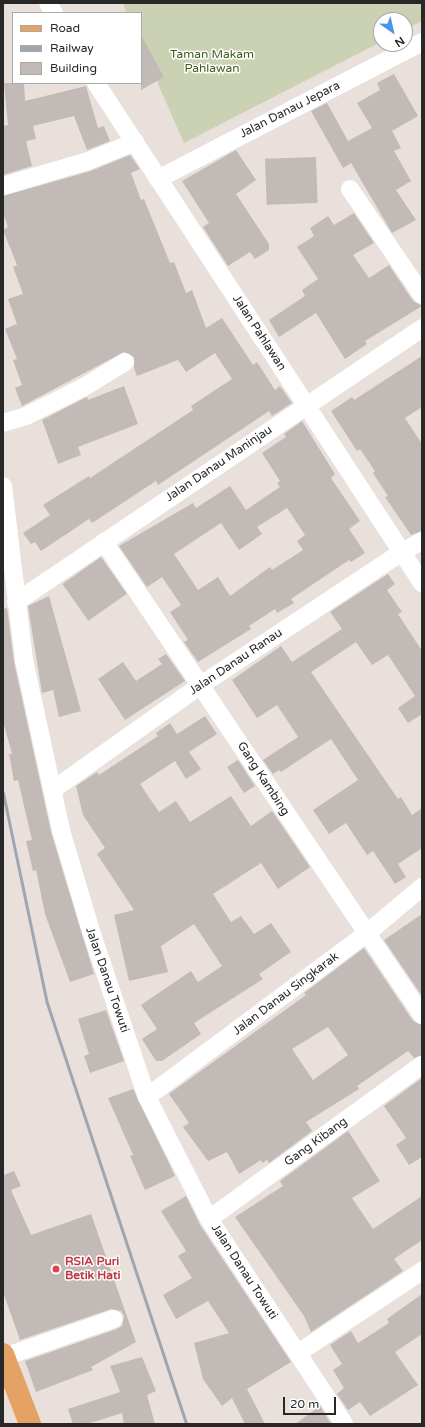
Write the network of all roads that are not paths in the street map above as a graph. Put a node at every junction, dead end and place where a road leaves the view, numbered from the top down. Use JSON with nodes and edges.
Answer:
{"nodes":[{"id":1,"x":48,"y":3,"type":"edge"},
{"id":2,"x":53,"y":12,"type":"edge"},
{"id":3,"x":422,"y":42,"type":"edge"},
{"id":4,"x":97,"y":84,"type":"edge"},
{"id":5,"x":135,"y":142,"type":"junction"},
{"id":6,"x":158,"y":179,"type":"junction"},
{"id":7,"x":3,"y":186,"type":"edge"},
{"id":8,"x":350,"y":189,"type":"dead end"},
{"id":9,"x":422,"y":295,"type":"edge"},
{"id":10,"x":422,"y":328,"type":"edge"},
{"id":11,"x":125,"y":362,"type":"dead end"},
{"id":12,"x":306,"y":405,"type":"junction"},
{"id":13,"x":3,"y":422,"type":"edge"},
{"id":14,"x":3,"y":486,"type":"edge"},
{"id":15,"x":422,"y":541,"type":"edge"},
{"id":16,"x":104,"y":542,"type":"junction"},
{"id":17,"x":402,"y":552,"type":"junction"},
{"id":18,"x":422,"y":583,"type":"edge"},
{"id":19,"x":16,"y":602,"type":"junction"},
{"id":20,"x":201,"y":685,"type":"junction"},
{"id":21,"x":54,"y":789,"type":"junction"},
{"id":22,"x":422,"y":888,"type":"edge"},
{"id":23,"x":366,"y":934,"type":"junction"},
{"id":24,"x":422,"y":1016,"type":"edge"},
{"id":25,"x":422,"y":1065,"type":"edge"},
{"id":26,"x":147,"y":1097,"type":"junction"},
{"id":27,"x":210,"y":1218,"type":"junction"},
{"id":28,"x":422,"y":1270,"type":"edge"},
{"id":29,"x":114,"y":1319,"type":"dead end"},
{"id":30,"x":298,"y":1353,"type":"junction"},
{"id":31,"x":4,"y":1356,"type":"edge"},
{"id":32,"x":30,"y":1424,"type":"edge"},
{"id":33,"x":344,"y":1424,"type":"edge"}],
"edges":[{"from":1,"to":2,"type":"street"},
{"from":3,"to":6,"type":"street","name":"Jalan Danau Jepara"},
{"from":4,"to":5,"type":"street","name":"Jalan Pahlawan"},
{"from":5,"to":6,"type":"street","name":"Jalan Pahlawan"},
{"from":5,"to":7,"type":"street"},
{"from":6,"to":12,"type":"street","name":"Jalan Pahlawan"},
{"from":8,"to":9,"type":"street"},
{"from":10,"to":12,"type":"street","name":"Jalan Danau Maninjau"},
{"from":11,"to":13,"type":"street"},
{"from":12,"to":16,"type":"street","name":"Jalan Danau Maninjau"},
{"from":12,"to":17,"type":"street","name":"Jalan Pahlawan"},
{"from":14,"to":19,"type":"street","name":"Jalan Danau Towuti"},
{"from":15,"to":17,"type":"street","name":"Jalan Danau Ranau"},
{"from":16,"to":19,"type":"street","name":"Jalan Danau Maninjau"},
{"from":16,"to":20,"type":"street","name":"Gang Kambing"},
{"from":17,"to":18,"type":"street","name":"Jalan Pahlawan"},
{"from":17,"to":20,"type":"street","name":"Jalan Danau Ranau"},
{"from":19,"to":21,"type":"street","name":"Jalan Danau Towuti"},
{"from":20,"to":21,"type":"street","name":"Jalan Danau Ranau"},
{"from":20,"to":23,"type":"street","name":"Gang Kambing"},
{"from":21,"to":26,"type":"street","name":"Jalan Danau Towuti"},
{"from":22,"to":23,"type":"street","name":"Jalan Danau Singkarak"},
{"from":23,"to":24,"type":"street","name":"Gang Kambing"},
{"from":23,"to":26,"type":"street","name":"Jalan Danau Singkarak"},
{"from":25,"to":27,"type":"street","name":"Gang Kibang"},
{"from":26,"to":27,"type":"street","name":"Jalan Danau Towuti"},
{"from":27,"to":30,"type":"street","name":"Jalan Danau Towuti"},
{"from":28,"to":30,"type":"street"},
{"from":29,"to":31,"type":"street"},
{"from":30,"to":33,"type":"street","name":"Jalan Danau Towuti"},
{"from":31,"to":32,"type":"main road"}]}
